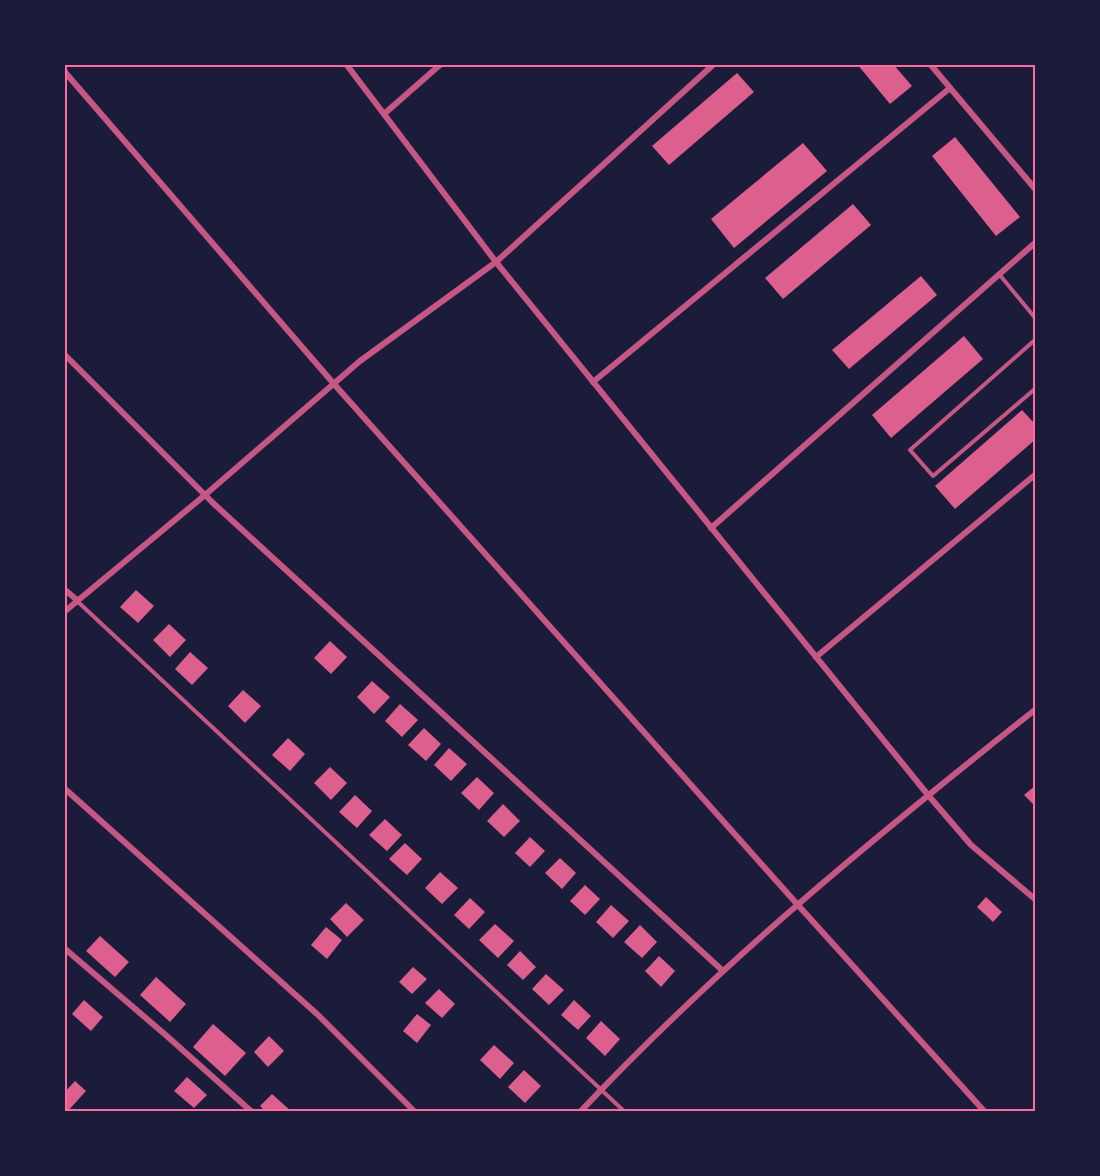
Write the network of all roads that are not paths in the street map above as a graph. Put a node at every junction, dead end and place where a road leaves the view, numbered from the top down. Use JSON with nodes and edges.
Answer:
{"nodes":[{"id":1,"x":346,"y":64,"type":"edge"},
{"id":2,"x":441,"y":64,"type":"edge"},
{"id":3,"x":714,"y":64,"type":"edge"},
{"id":4,"x":930,"y":64,"type":"edge"},
{"id":5,"x":64,"y":71,"type":"edge"},
{"id":6,"x":950,"y":88,"type":"junction"},
{"id":7,"x":384,"y":114,"type":"junction"},
{"id":8,"x":1035,"y":190,"type":"edge"},
{"id":9,"x":1035,"y":242,"type":"edge"},
{"id":10,"x":496,"y":262,"type":"junction"},
{"id":11,"x":999,"y":274,"type":"junction"},
{"id":12,"x":1035,"y":319,"type":"edge"},
{"id":13,"x":1035,"y":339,"type":"edge"},
{"id":14,"x":64,"y":354,"type":"edge"},
{"id":15,"x":593,"y":382,"type":"junction"},
{"id":16,"x":334,"y":384,"type":"junction"},
{"id":17,"x":1035,"y":388,"type":"edge"},
{"id":18,"x":1035,"y":474,"type":"edge"},
{"id":19,"x":205,"y":495,"type":"junction"},
{"id":20,"x":711,"y":528,"type":"junction"},
{"id":21,"x":64,"y":589,"type":"edge"},
{"id":22,"x":76,"y":600,"type":"junction"},
{"id":23,"x":64,"y":612,"type":"edge"},
{"id":24,"x":816,"y":657,"type":"junction"},
{"id":25,"x":1035,"y":709,"type":"edge"},
{"id":26,"x":64,"y":788,"type":"edge"},
{"id":27,"x":928,"y":795,"type":"junction"},
{"id":28,"x":1035,"y":900,"type":"edge"},
{"id":29,"x":797,"y":904,"type":"junction"},
{"id":30,"x":64,"y":948,"type":"edge"},
{"id":31,"x":723,"y":971,"type":"junction"},
{"id":32,"x":602,"y":1089,"type":"junction"},
{"id":33,"x":252,"y":1112,"type":"edge"},
{"id":34,"x":415,"y":1112,"type":"edge"},
{"id":35,"x":580,"y":1112,"type":"edge"},
{"id":36,"x":625,"y":1112,"type":"edge"},
{"id":37,"x":985,"y":1112,"type":"edge"}],
"edges":[{"from":1,"to":7,"type":"street"},
{"from":2,"to":7,"type":"street"},
{"from":3,"to":10,"type":"street"},
{"from":4,"to":6,"type":"street"},
{"from":5,"to":16,"type":"street"},
{"from":6,"to":8,"type":"street"},
{"from":6,"to":15,"type":"street"},
{"from":7,"to":10,"type":"street"},
{"from":9,"to":11,"type":"street"},
{"from":10,"to":15,"type":"street"},
{"from":10,"to":16,"type":"street"},
{"from":11,"to":12,"type":"lane"},
{"from":11,"to":20,"type":"street"},
{"from":13,"to":17,"type":"lane"},
{"from":14,"to":19,"type":"street"},
{"from":15,"to":20,"type":"street"},
{"from":16,"to":19,"type":"street"},
{"from":16,"to":29,"type":"street"},
{"from":18,"to":24,"type":"street"},
{"from":19,"to":22,"type":"street"},
{"from":19,"to":31,"type":"street"},
{"from":20,"to":24,"type":"street"},
{"from":21,"to":22,"type":"street"},
{"from":22,"to":23,"type":"street"},
{"from":22,"to":32,"type":"lane"},
{"from":24,"to":27,"type":"street"},
{"from":25,"to":27,"type":"street"},
{"from":26,"to":34,"type":"street"},
{"from":27,"to":28,"type":"street"},
{"from":27,"to":29,"type":"street"},
{"from":29,"to":31,"type":"street"},
{"from":29,"to":37,"type":"street"},
{"from":30,"to":33,"type":"street"},
{"from":31,"to":32,"type":"street"},
{"from":32,"to":35,"type":"street"},
{"from":32,"to":36,"type":"lane"}]}
